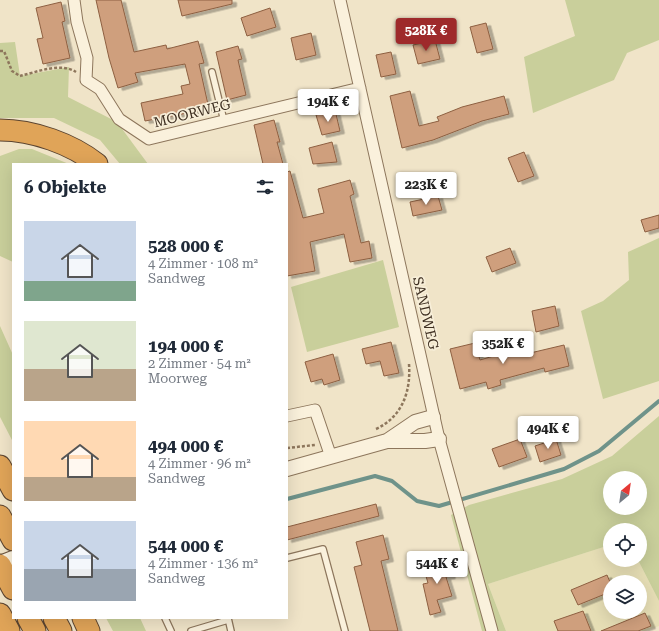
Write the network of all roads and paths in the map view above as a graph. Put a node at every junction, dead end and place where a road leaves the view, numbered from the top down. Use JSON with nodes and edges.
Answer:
{"nodes":[{"id":1,"x":74,"y":0,"type":"edge"},
{"id":2,"x":340,"y":0,"type":"edge"},
{"id":3,"x":0,"y":51,"type":"edge"},
{"id":4,"x":212,"y":72,"type":"dead end"},
{"id":5,"x":86,"y":80,"type":"junction"},
{"id":6,"x":360,"y":88,"type":"junction"},
{"id":7,"x":224,"y":121,"type":"junction"},
{"id":8,"x":0,"y":130,"type":"edge"},
{"id":9,"x":40,"y":137,"type":"junction"},
{"id":10,"x":0,"y":145,"type":"edge"},
{"id":11,"x":96,"y":163,"type":"edge"},
{"id":12,"x":408,"y":359,"type":"dead end"},
{"id":13,"x":288,"y":416,"type":"edge"},
{"id":14,"x":433,"y":416,"type":"junction"},
{"id":15,"x":373,"y":431,"type":"dead end"},
{"id":16,"x":438,"y":439,"type":"junction"},
{"id":17,"x":387,"y":441,"type":"junction"},
{"id":18,"x":326,"y":443,"type":"junction"},
{"id":19,"x":288,"y":448,"type":"edge"},
{"id":20,"x":331,"y":457,"type":"junction"},
{"id":21,"x":0,"y":466,"type":"edge"},
{"id":22,"x":288,"y":469,"type":"edge"},
{"id":23,"x":12,"y":488,"type":"edge"},
{"id":24,"x":0,"y":516,"type":"edge"},
{"id":25,"x":12,"y":538,"type":"edge"},
{"id":26,"x":288,"y":558,"type":"edge"},
{"id":27,"x":12,"y":559,"type":"edge"},
{"id":28,"x":0,"y":564,"type":"edge"},
{"id":29,"x":12,"y":587,"type":"edge"},
{"id":30,"x":0,"y":614,"type":"edge"},
{"id":31,"x":83,"y":619,"type":"edge"},
{"id":32,"x":165,"y":619,"type":"edge"},
{"id":33,"x":228,"y":619,"type":"edge"},
{"id":34,"x":9,"y":631,"type":"edge"},
{"id":35,"x":89,"y":631,"type":"edge"},
{"id":36,"x":171,"y":631,"type":"edge"},
{"id":37,"x":192,"y":631,"type":"edge"},
{"id":38,"x":232,"y":631,"type":"edge"},
{"id":39,"x":345,"y":631,"type":"edge"},
{"id":40,"x":492,"y":631,"type":"edge"}],
"edges":[{"from":1,"to":5,"type":"street"},
{"from":2,"to":6,"type":"street","name":"SANDWEG"},
{"from":3,"to":5,"type":"path"},
{"from":4,"to":7,"type":"lane"},
{"from":5,"to":7,"type":"street","name":"MOORWEG"},
{"from":6,"to":7,"type":"street","name":"MOORWEG"},
{"from":6,"to":14,"type":"street","name":"SANDWEG"},
{"from":8,"to":9,"type":"highway"},
{"from":9,"to":10,"type":"highway"},
{"from":9,"to":11,"type":"highway"},
{"from":12,"to":15,"type":"path"},
{"from":13,"to":18,"type":"street"},
{"from":14,"to":16,"type":"street","name":"SANDWEG"},
{"from":14,"to":17,"type":"street"},
{"from":16,"to":17,"type":"street"},
{"from":16,"to":40,"type":"street","name":"SANDWEG"},
{"from":17,"to":20,"type":"street"},
{"from":18,"to":19,"type":"path"},
{"from":18,"to":20,"type":"street"},
{"from":20,"to":22,"type":"street"},
{"from":21,"to":23,"type":"highway"},
{"from":24,"to":25,"type":"highway"},
{"from":26,"to":39,"type":"lane"},
{"from":27,"to":28,"type":"main road"},
{"from":28,"to":29,"type":"highway"},
{"from":30,"to":34,"type":"highway"},
{"from":31,"to":35,"type":"highway"},
{"from":32,"to":36,"type":"lane"},
{"from":33,"to":37,"type":"lane"},
{"from":33,"to":38,"type":"lane"}]}
